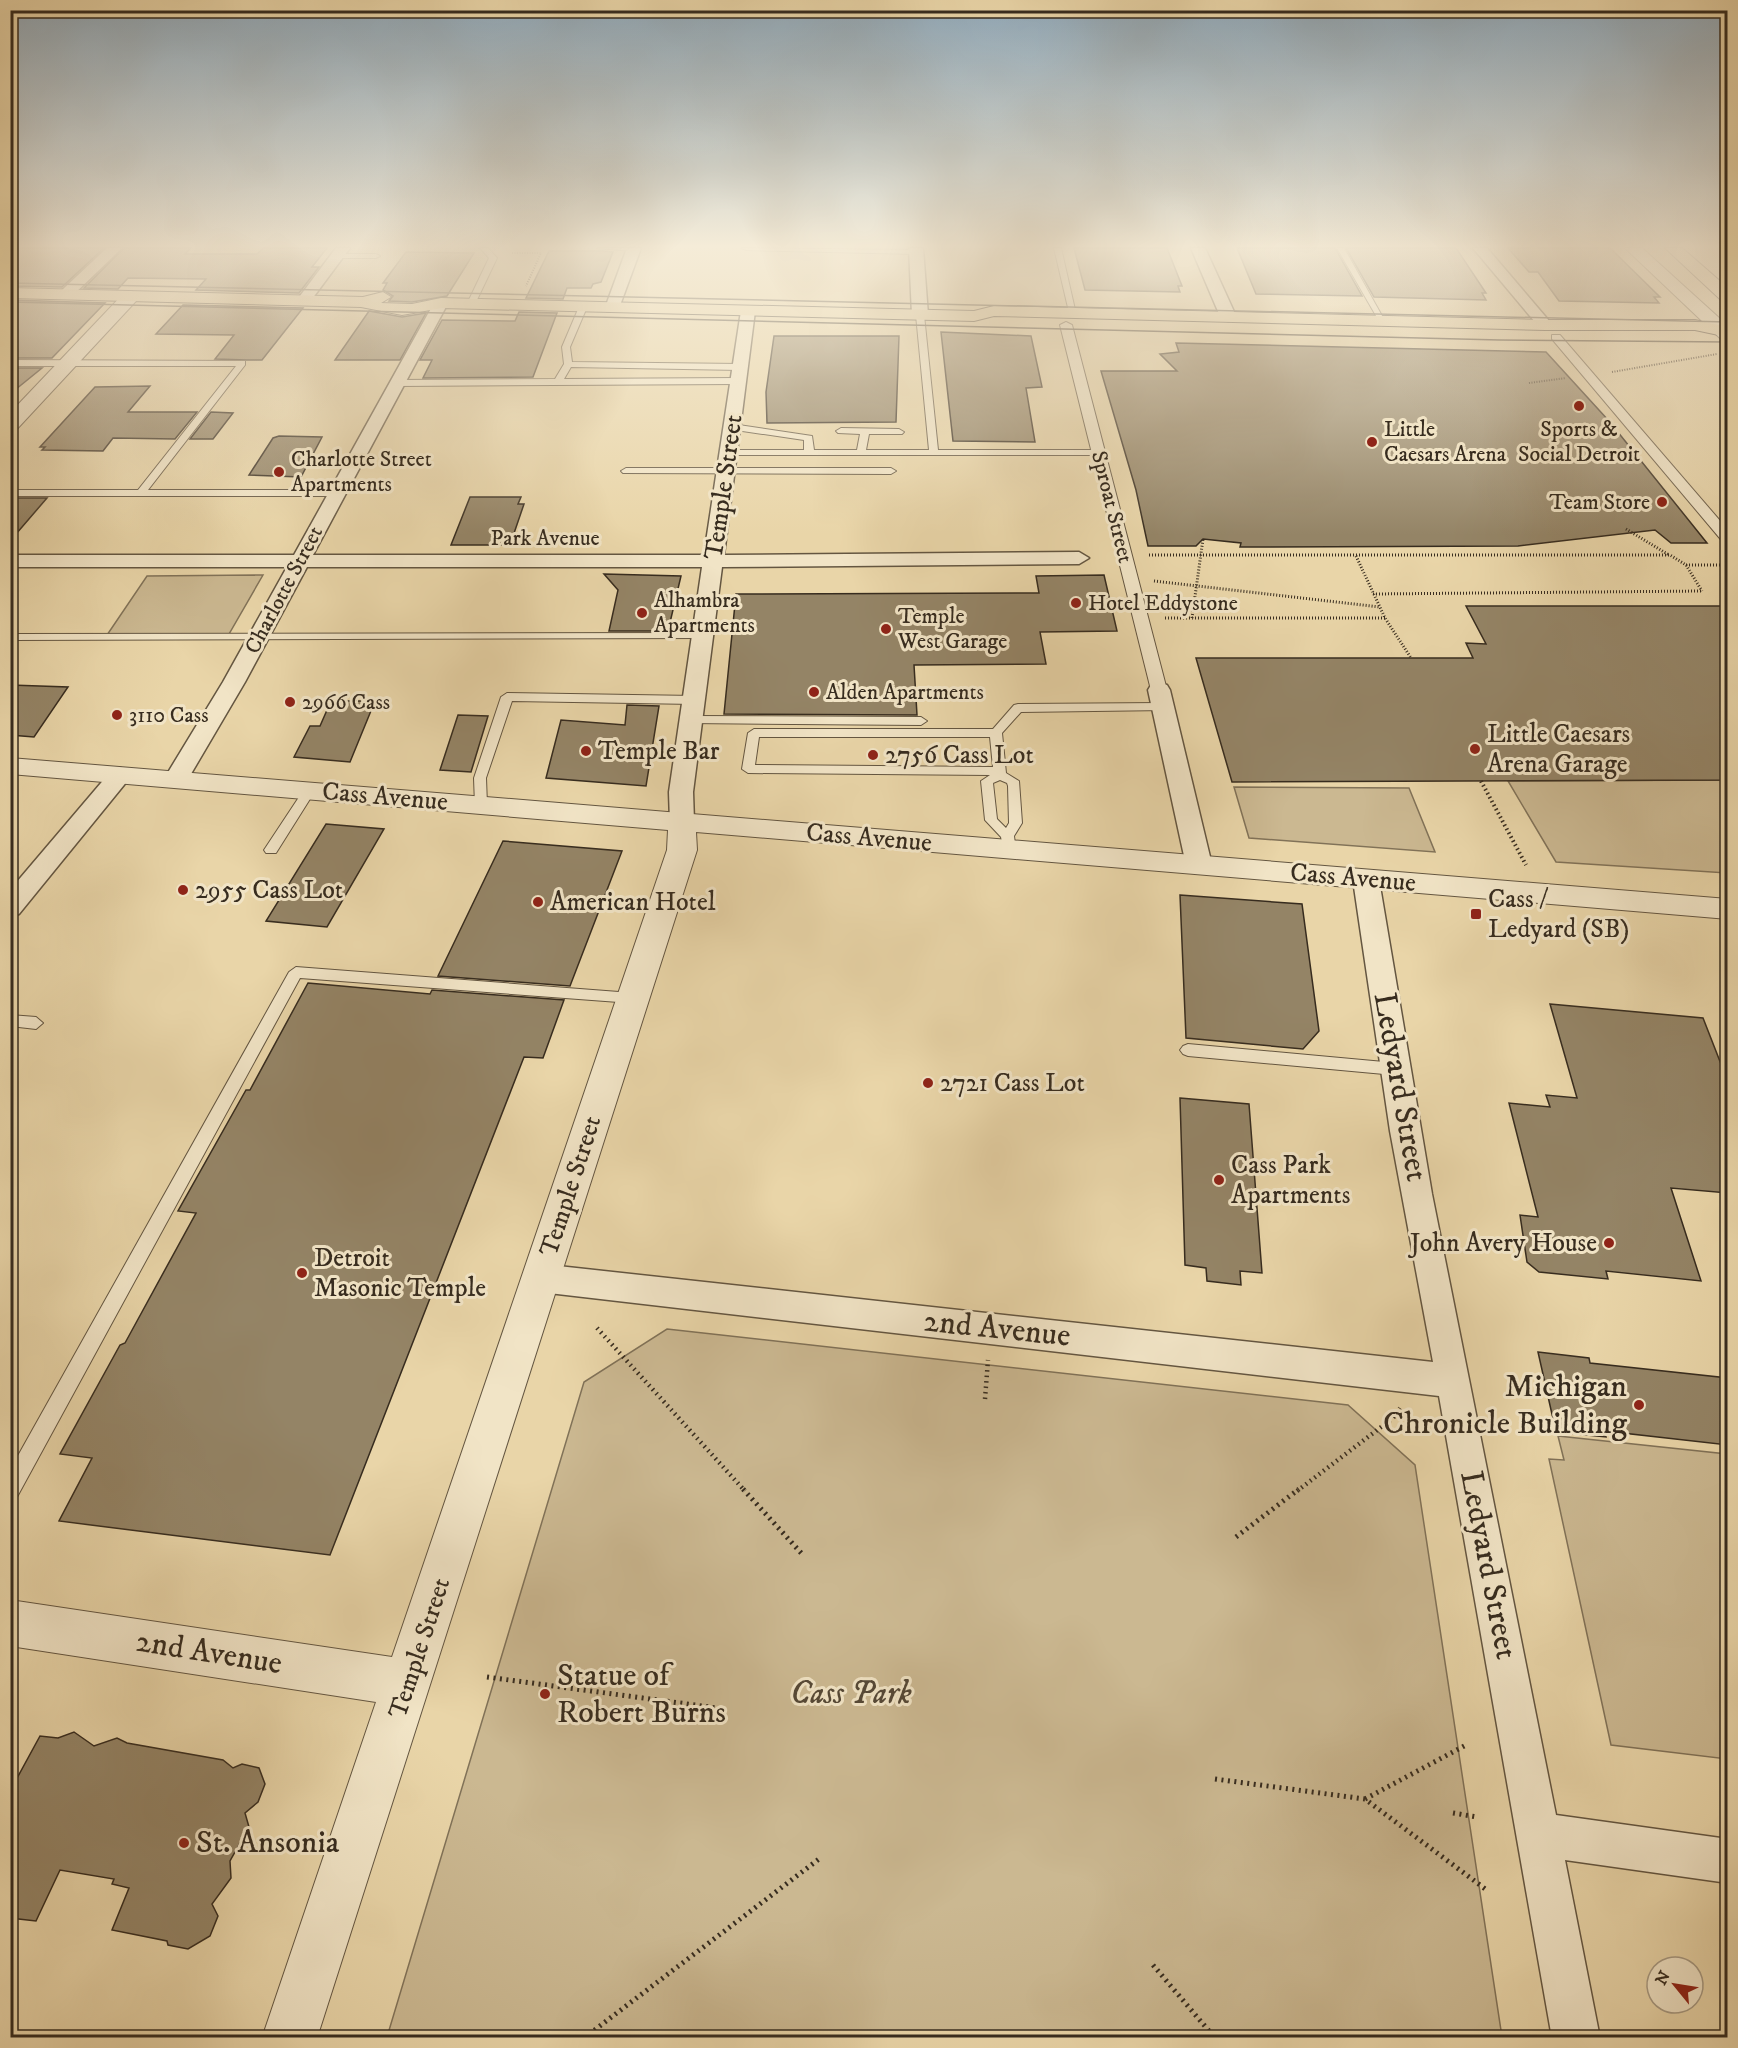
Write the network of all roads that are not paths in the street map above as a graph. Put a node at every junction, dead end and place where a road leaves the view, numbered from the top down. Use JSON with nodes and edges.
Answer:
{"nodes":[{"id":1,"x":87,"y":344,"type":"edge"},
{"id":2,"x":419,"y":344,"type":"edge"},
{"id":3,"x":567,"y":344,"type":"edge"},
{"id":4,"x":743,"y":344,"type":"edge"},
{"id":5,"x":923,"y":344,"type":"edge"},
{"id":6,"x":1074,"y":344,"type":"edge"},
{"id":7,"x":1561,"y":344,"type":"edge"},
{"id":8,"x":10,"y":363,"type":"edge"},
{"id":9,"x":70,"y":363,"type":"junction"},
{"id":10,"x":568,"y":364,"type":"junction"},
{"id":11,"x":739,"y":374,"type":"junction"},
{"id":12,"x":558,"y":382,"type":"junction"},
{"id":13,"x":397,"y":383,"type":"junction"},
{"id":14,"x":10,"y":424,"type":"edge"},
{"id":15,"x":732,"y":427,"type":"junction"},
{"id":16,"x":841,"y":431,"type":"dead end"},
{"id":17,"x":864,"y":431,"type":"junction"},
{"id":18,"x":899,"y":432,"type":"dead end"},
{"id":19,"x":809,"y":453,"type":"junction"},
{"id":20,"x":861,"y":453,"type":"junction"},
{"id":21,"x":1098,"y":453,"type":"junction"},
{"id":22,"x":934,"y":454,"type":"junction"},
{"id":23,"x":727,"y":462,"type":"junction"},
{"id":24,"x":626,"y":471,"type":"dead end"},
{"id":25,"x":891,"y":471,"type":"dead end"},
{"id":26,"x":10,"y":493,"type":"edge"},
{"id":27,"x":141,"y":493,"type":"junction"},
{"id":28,"x":336,"y":493,"type":"junction"},
{"id":29,"x":1728,"y":539,"type":"edge"},
{"id":30,"x":1079,"y":558,"type":"dead end"},
{"id":31,"x":10,"y":561,"type":"edge"},
{"id":32,"x":300,"y":561,"type":"junction"},
{"id":33,"x":713,"y":561,"type":"junction"},
{"id":34,"x":703,"y":636,"type":"junction"},
{"id":35,"x":10,"y":637,"type":"edge"},
{"id":36,"x":258,"y":637,"type":"junction"},
{"id":37,"x":1161,"y":698,"type":"junction"},
{"id":38,"x":695,"y":700,"type":"junction"},
{"id":39,"x":692,"y":720,"type":"junction"},
{"id":40,"x":921,"y":721,"type":"dead end"},
{"id":41,"x":996,"y":733,"type":"junction"},
{"id":42,"x":10,"y":766,"type":"edge"},
{"id":43,"x":1000,"y":773,"type":"junction"},
{"id":44,"x":120,"y":775,"type":"junction"},
{"id":45,"x":176,"y":779,"type":"junction"},
{"id":46,"x":309,"y":791,"type":"junction"},
{"id":47,"x":481,"y":805,"type":"junction"},
{"id":48,"x":682,"y":822,"type":"junction"},
{"id":49,"x":1007,"y":843,"type":"junction"},
{"id":50,"x":271,"y":850,"type":"dead end"},
{"id":51,"x":1199,"y":865,"type":"junction"},
{"id":52,"x":1366,"y":880,"type":"junction"},
{"id":53,"x":10,"y":908,"type":"edge"},
{"id":54,"x":1728,"y":909,"type":"edge"},
{"id":55,"x":632,"y":998,"type":"junction"},
{"id":56,"x":10,"y":1020,"type":"edge"},
{"id":57,"x":36,"y":1023,"type":"dead end"},
{"id":58,"x":1188,"y":1050,"type":"dead end"},
{"id":59,"x":1395,"y":1070,"type":"junction"},
{"id":60,"x":540,"y":1278,"type":"junction"},
{"id":61,"x":1454,"y":1381,"type":"junction"},
{"id":62,"x":10,"y":1490,"type":"edge"},
{"id":63,"x":10,"y":1623,"type":"edge"},
{"id":64,"x":408,"y":1683,"type":"junction"},
{"id":65,"x":1540,"y":1835,"type":"junction"},
{"id":66,"x":1728,"y":1861,"type":"edge"},
{"id":67,"x":289,"y":2037,"type":"edge"},
{"id":68,"x":1576,"y":2037,"type":"edge"}],
"edges":[{"from":1,"to":9,"type":"street"},
{"from":2,"to":13,"type":"street","name":"Charlotte Street"},
{"from":3,"to":10,"type":"lane"},
{"from":4,"to":11,"type":"street","name":"Temple Street"},
{"from":5,"to":22,"type":"lane"},
{"from":6,"to":21,"type":"street","name":"Sproat Street"},
{"from":7,"to":29,"type":"street"},
{"from":8,"to":9,"type":"lane"},
{"from":9,"to":14,"type":"street"},
{"from":9,"to":27,"type":"lane"},
{"from":10,"to":11,"type":"lane"},
{"from":10,"to":12,"type":"lane"},
{"from":11,"to":12,"type":"lane"},
{"from":11,"to":15,"type":"street","name":"Temple Street"},
{"from":12,"to":13,"type":"lane"},
{"from":13,"to":28,"type":"street","name":"Charlotte Street"},
{"from":15,"to":19,"type":"lane"},
{"from":15,"to":23,"type":"street","name":"Temple Street"},
{"from":16,"to":17,"type":"lane"},
{"from":17,"to":18,"type":"lane"},
{"from":17,"to":20,"type":"lane"},
{"from":19,"to":20,"type":"lane"},
{"from":19,"to":23,"type":"lane"},
{"from":20,"to":22,"type":"lane"},
{"from":21,"to":22,"type":"lane"},
{"from":21,"to":37,"type":"street","name":"Sproat Street"},
{"from":23,"to":24,"type":"lane"},
{"from":23,"to":25,"type":"lane"},
{"from":23,"to":33,"type":"street","name":"Temple Street"},
{"from":26,"to":27,"type":"lane"},
{"from":27,"to":28,"type":"lane"},
{"from":28,"to":32,"type":"street","name":"Charlotte Street"},
{"from":30,"to":33,"type":"street","name":"Park Avenue"},
{"from":31,"to":32,"type":"street","name":"Park Avenue"},
{"from":32,"to":33,"type":"street","name":"Park Avenue"},
{"from":32,"to":36,"type":"street","name":"Charlotte Street"},
{"from":33,"to":34,"type":"street","name":"Temple Street"},
{"from":34,"to":36,"type":"lane"},
{"from":34,"to":38,"type":"street","name":"Temple Street"},
{"from":35,"to":36,"type":"lane"},
{"from":36,"to":45,"type":"street","name":"Charlotte Street"},
{"from":37,"to":41,"type":"lane"},
{"from":37,"to":51,"type":"street","name":"Sproat Street"},
{"from":38,"to":39,"type":"street","name":"Temple Street"},
{"from":38,"to":47,"type":"lane"},
{"from":39,"to":40,"type":"lane"},
{"from":39,"to":48,"type":"street","name":"Temple Street"},
{"from":41,"to":43,"type":"lane"},
{"from":41,"to":43,"type":"lane"},
{"from":42,"to":44,"type":"street","name":"Cass Avenue"},
{"from":43,"to":49,"type":"lane"},
{"from":43,"to":49,"type":"lane"},
{"from":44,"to":45,"type":"street","name":"Cass Avenue"},
{"from":44,"to":53,"type":"street"},
{"from":45,"to":46,"type":"street","name":"Cass Avenue"},
{"from":46,"to":47,"type":"street","name":"Cass Avenue"},
{"from":46,"to":50,"type":"lane"},
{"from":47,"to":48,"type":"street","name":"Cass Avenue"},
{"from":48,"to":49,"type":"street","name":"Cass Avenue"},
{"from":48,"to":55,"type":"street","name":"Temple Street"},
{"from":49,"to":51,"type":"street","name":"Cass Avenue"},
{"from":51,"to":52,"type":"street","name":"Cass Avenue"},
{"from":52,"to":54,"type":"street","name":"Cass Avenue"},
{"from":52,"to":59,"type":"street","name":"Ledyard Street"},
{"from":55,"to":60,"type":"street","name":"Temple Street"},
{"from":55,"to":62,"type":"lane"},
{"from":56,"to":57,"type":"lane"},
{"from":58,"to":59,"type":"lane"},
{"from":59,"to":61,"type":"street","name":"Ledyard Street"},
{"from":60,"to":61,"type":"street","name":"2nd Avenue"},
{"from":60,"to":64,"type":"street","name":"Temple Street"},
{"from":61,"to":65,"type":"street","name":"Ledyard Street"},
{"from":63,"to":64,"type":"street","name":"2nd Avenue"},
{"from":64,"to":67,"type":"street","name":"Temple Street"},
{"from":65,"to":66,"type":"street"},
{"from":65,"to":68,"type":"street","name":"Ledyard Street"}]}
